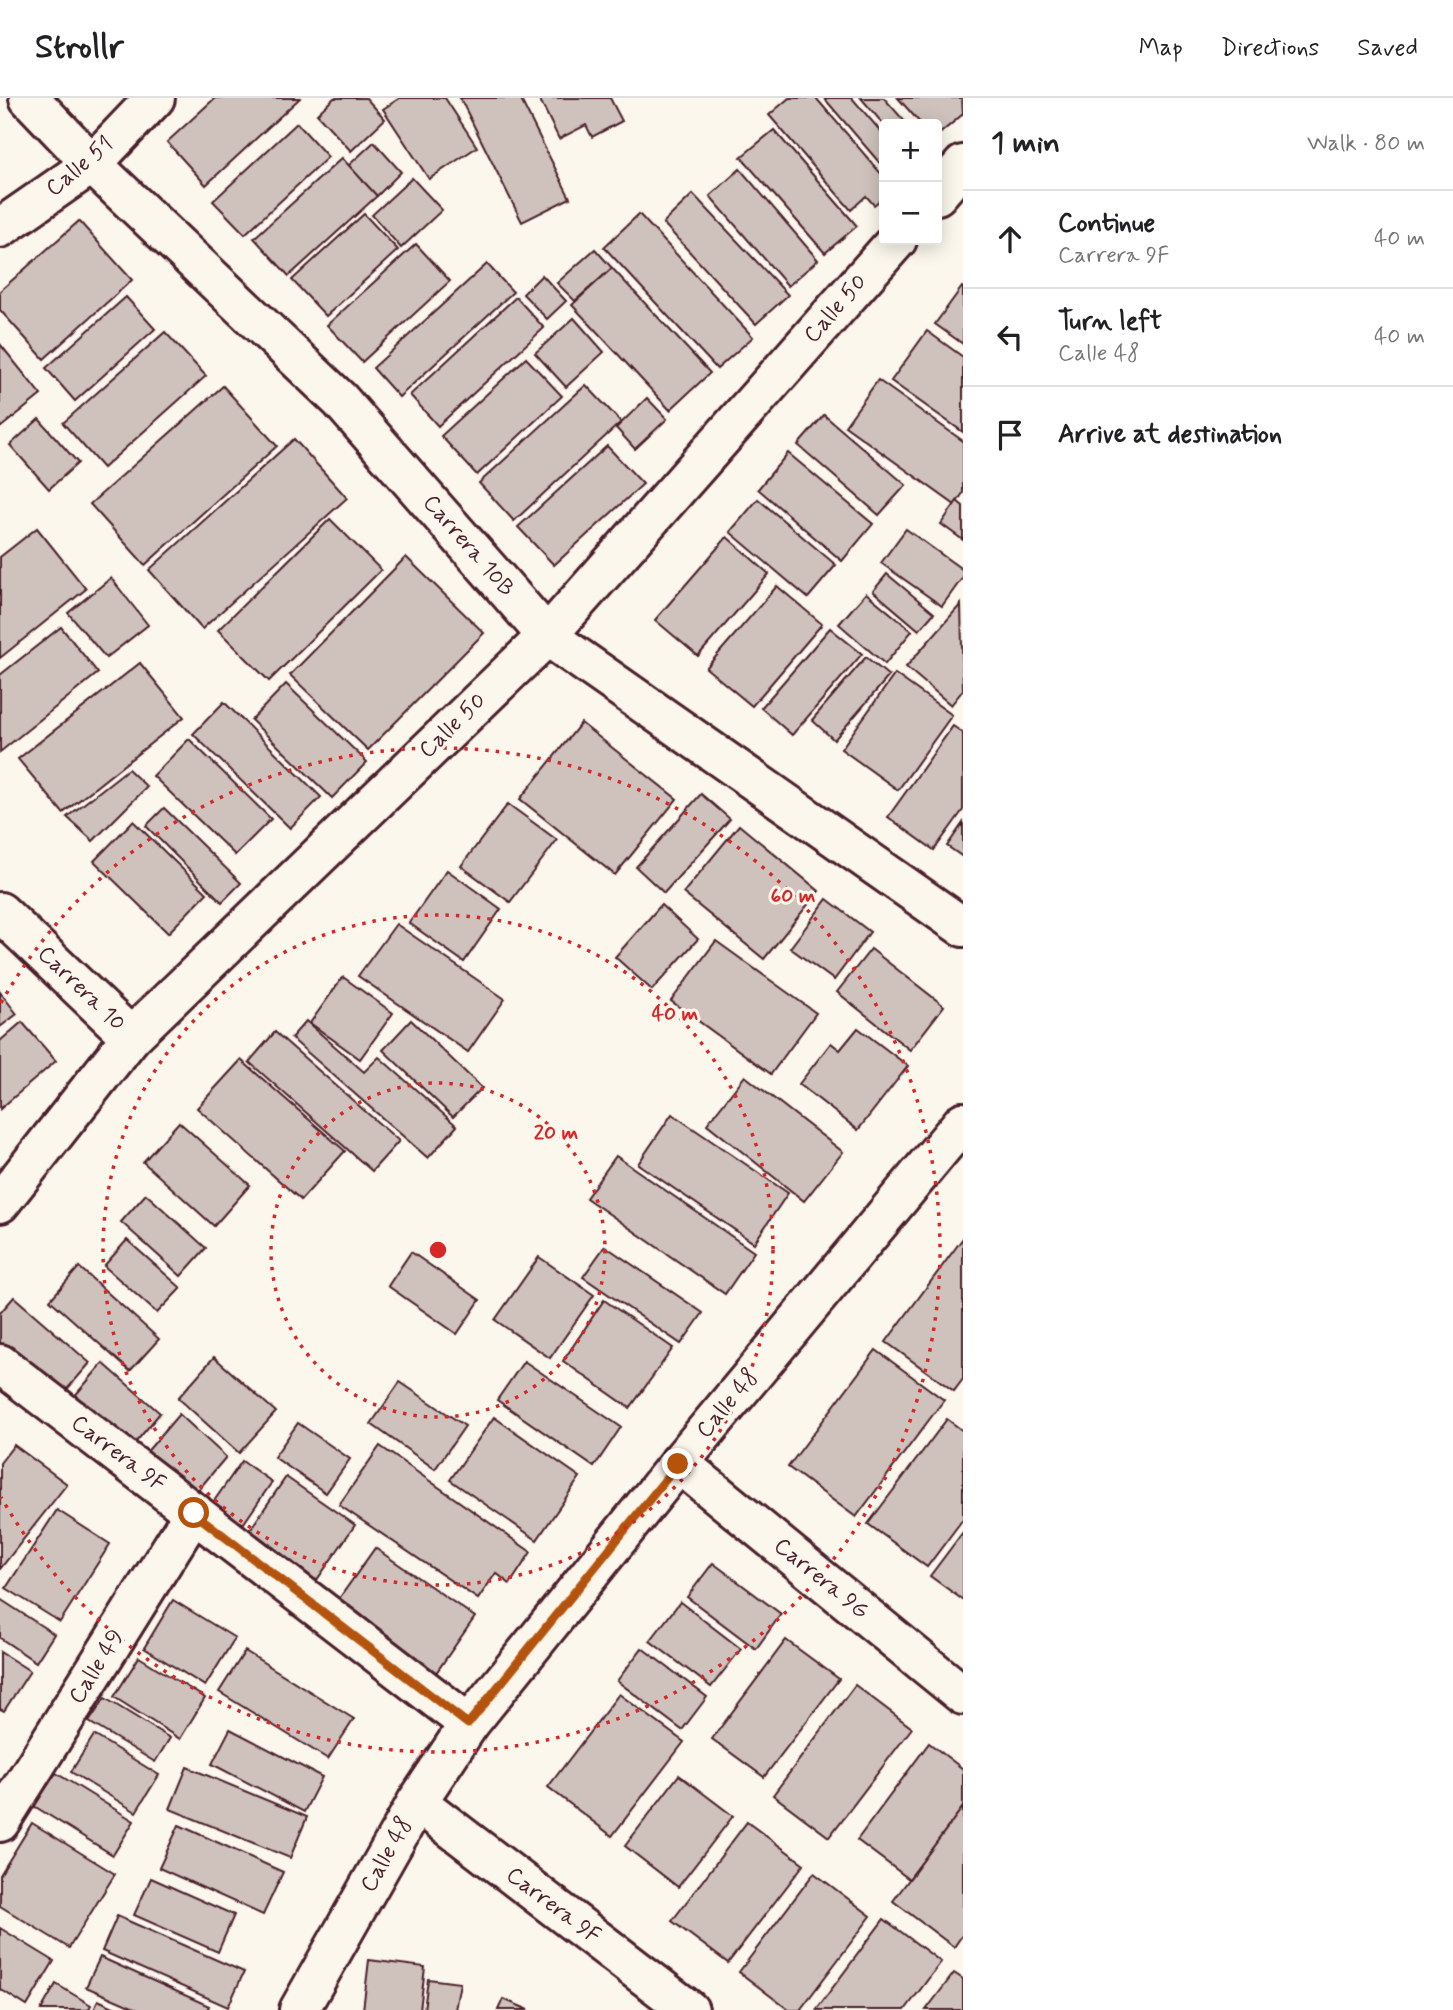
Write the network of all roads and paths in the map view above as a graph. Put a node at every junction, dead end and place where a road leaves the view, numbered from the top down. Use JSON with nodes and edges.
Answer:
{"nodes":[{"id":1,"x":29,"y":98,"type":"edge"},
{"id":2,"x":155,"y":98,"type":"edge"},
{"id":3,"x":92,"y":164,"type":"junction"},
{"id":4,"x":963,"y":165,"type":"edge"},
{"id":5,"x":942,"y":189,"type":"edge"},
{"id":6,"x":0,"y":228,"type":"edge"},
{"id":7,"x":893,"y":245,"type":"edge"},
{"id":8,"x":547,"y":636,"type":"junction"},
{"id":9,"x":0,"y":912,"type":"edge"},
{"id":10,"x":963,"y":927,"type":"edge"},
{"id":11,"x":131,"y":1037,"type":"junction"},
{"id":12,"x":962,"y":1125,"type":"edge"},
{"id":13,"x":0,"y":1203,"type":"edge"},
{"id":14,"x":0,"y":1364,"type":"edge"},
{"id":15,"x":678,"y":1464,"type":"junction"},
{"id":16,"x":194,"y":1513,"type":"junction"},
{"id":17,"x":963,"y":1695,"type":"edge"},
{"id":18,"x":468,"y":1724,"type":"junction"},
{"id":19,"x":417,"y":1802,"type":"junction"},
{"id":20,"x":0,"y":1822,"type":"edge"},
{"id":21,"x":299,"y":2010,"type":"edge"},
{"id":22,"x":689,"y":2010,"type":"edge"}],
"edges":[{"from":1,"to":3,"type":"street","name":"Carrera 10B"},
{"from":2,"to":3,"type":"street","name":"Calle 51"},
{"from":3,"to":6,"type":"street","name":"Calle 51"},
{"from":3,"to":8,"type":"street","name":"Carrera 10B"},
{"from":4,"to":5,"type":"street"},
{"from":7,"to":8,"type":"street","name":"Calle 50"},
{"from":8,"to":10,"type":"street","name":"Carrera 10B"},
{"from":8,"to":11,"type":"street","name":"Calle 50"},
{"from":9,"to":11,"type":"street","name":"Carrera 10"},
{"from":11,"to":13,"type":"street","name":"Calle 50"},
{"from":12,"to":15,"type":"street","name":"Calle 48"},
{"from":14,"to":16,"type":"street","name":"Carrera 9F"},
{"from":15,"to":17,"type":"street","name":"Carrera 9G"},
{"from":15,"to":18,"type":"street","name":"Calle 48"},
{"from":16,"to":18,"type":"street","name":"Carrera 9F"},
{"from":16,"to":20,"type":"street","name":"Calle 49"},
{"from":18,"to":19,"type":"street","name":"Calle 48"},
{"from":19,"to":21,"type":"street","name":"Calle 48"},
{"from":19,"to":22,"type":"street","name":"Carrera 9F"}]}
